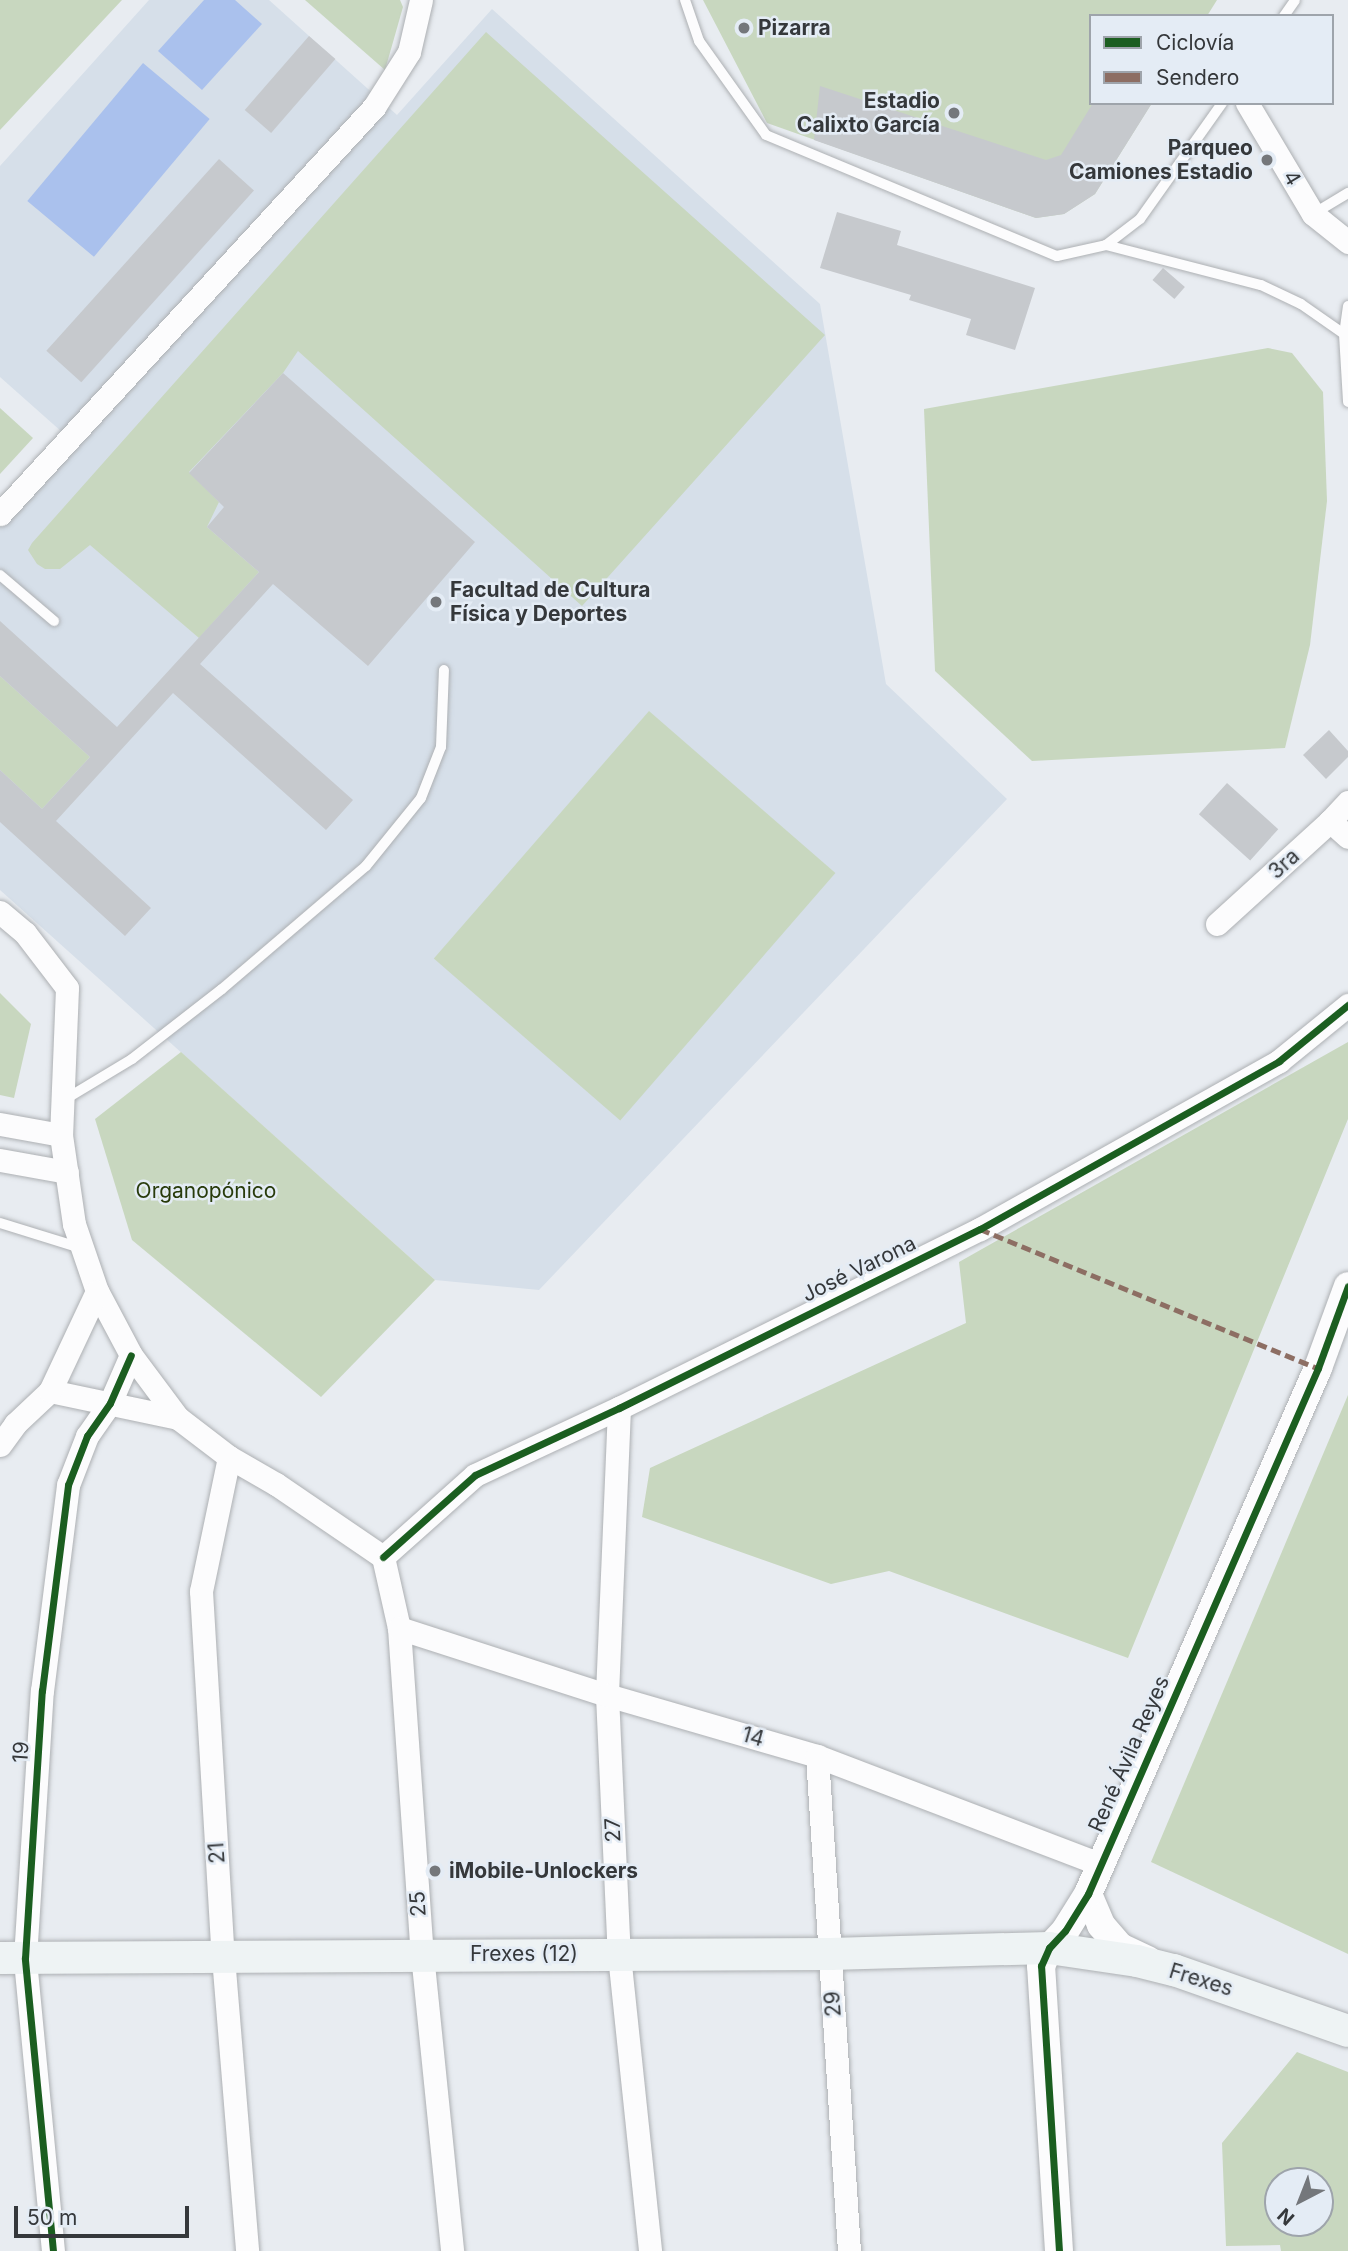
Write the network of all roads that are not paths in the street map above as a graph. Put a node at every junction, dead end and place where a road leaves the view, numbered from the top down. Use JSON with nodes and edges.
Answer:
{"nodes":[{"id":1,"x":421,"y":0,"type":"edge"},
{"id":2,"x":685,"y":0,"type":"edge"},
{"id":3,"x":1221,"y":105,"type":"edge"},
{"id":4,"x":1248,"y":105,"type":"edge"},
{"id":5,"x":1348,"y":193,"type":"edge"},
{"id":6,"x":1313,"y":214,"type":"junction"},
{"id":7,"x":1348,"y":242,"type":"edge"},
{"id":8,"x":1106,"y":245,"type":"junction"},
{"id":9,"x":1348,"y":306,"type":"edge"},
{"id":10,"x":1344,"y":334,"type":"junction"},
{"id":11,"x":1348,"y":402,"type":"edge"},
{"id":12,"x":0,"y":514,"type":"edge"},
{"id":13,"x":0,"y":575,"type":"edge"},
{"id":14,"x":54,"y":621,"type":"dead end"},
{"id":15,"x":444,"y":670,"type":"dead end"},
{"id":16,"x":1348,"y":802,"type":"edge"},
{"id":17,"x":1342,"y":834,"type":"edge"},
{"id":18,"x":0,"y":912,"type":"edge"},
{"id":19,"x":1217,"y":924,"type":"dead end"},
{"id":20,"x":1348,"y":1005,"type":"edge"},
{"id":21,"x":62,"y":1101,"type":"junction"},
{"id":22,"x":0,"y":1124,"type":"edge"},
{"id":23,"x":61,"y":1135,"type":"junction"},
{"id":24,"x":0,"y":1160,"type":"edge"},
{"id":25,"x":67,"y":1172,"type":"junction"},
{"id":26,"x":0,"y":1223,"type":"edge"},
{"id":27,"x":81,"y":1248,"type":"junction"},
{"id":28,"x":1348,"y":1286,"type":"edge"},
{"id":29,"x":97,"y":1291,"type":"junction"},
{"id":30,"x":131,"y":1355,"type":"junction"},
{"id":31,"x":50,"y":1391,"type":"junction"},
{"id":32,"x":110,"y":1403,"type":"junction"},
{"id":33,"x":619,"y":1408,"type":"junction"},
{"id":34,"x":178,"y":1418,"type":"junction"},
{"id":35,"x":0,"y":1445,"type":"edge"},
{"id":36,"x":229,"y":1457,"type":"junction"},
{"id":37,"x":383,"y":1558,"type":"junction"},
{"id":38,"x":399,"y":1628,"type":"junction"},
{"id":39,"x":607,"y":1695,"type":"junction"},
{"id":40,"x":817,"y":1756,"type":"junction"},
{"id":41,"x":1100,"y":1864,"type":"junction"},
{"id":42,"x":1088,"y":1894,"type":"junction"},
{"id":43,"x":1049,"y":1948,"type":"junction"},
{"id":44,"x":422,"y":1954,"type":"junction"},
{"id":45,"x":830,"y":1954,"type":"junction"},
{"id":46,"x":619,"y":1955,"type":"junction"},
{"id":47,"x":223,"y":1957,"type":"junction"},
{"id":48,"x":13,"y":1958,"type":"edge"},
{"id":49,"x":1174,"y":1970,"type":"junction"},
{"id":50,"x":1348,"y":2031,"type":"edge"},
{"id":51,"x":52,"y":2251,"type":"edge"},
{"id":52,"x":247,"y":2251,"type":"edge"},
{"id":53,"x":452,"y":2251,"type":"edge"},
{"id":54,"x":650,"y":2251,"type":"edge"},
{"id":55,"x":849,"y":2251,"type":"edge"},
{"id":56,"x":1059,"y":2251,"type":"edge"}],
"edges":[{"from":1,"to":12,"type":"street"},
{"from":2,"to":8,"type":"lane"},
{"from":3,"to":8,"type":"lane"},
{"from":4,"to":6,"type":"street","name":"4"},
{"from":5,"to":6,"type":"lane"},
{"from":6,"to":7,"type":"street","name":"4"},
{"from":8,"to":10,"type":"lane"},
{"from":9,"to":10,"type":"lane"},
{"from":10,"to":11,"type":"lane"},
{"from":13,"to":14,"type":"lane"},
{"from":15,"to":21,"type":"lane"},
{"from":16,"to":17,"type":"street","name":"3ra"},
{"from":17,"to":19,"type":"street","name":"3ra"},
{"from":18,"to":21,"type":"street"},
{"from":20,"to":33,"type":"street","name":"José Varona"},
{"from":21,"to":23,"type":"street"},
{"from":22,"to":23,"type":"street"},
{"from":23,"to":25,"type":"street"},
{"from":24,"to":25,"type":"street"},
{"from":25,"to":27,"type":"street"},
{"from":26,"to":27,"type":"lane"},
{"from":27,"to":29,"type":"street"},
{"from":28,"to":41,"type":"street","name":"René Ávila Reyes"},
{"from":29,"to":30,"type":"street"},
{"from":29,"to":31,"type":"street"},
{"from":30,"to":32,"type":"street","name":"19"},
{"from":30,"to":34,"type":"street"},
{"from":31,"to":32,"type":"street"},
{"from":31,"to":35,"type":"street"},
{"from":32,"to":34,"type":"street"},
{"from":32,"to":48,"type":"street","name":"19"},
{"from":33,"to":37,"type":"street","name":"José Varona"},
{"from":33,"to":39,"type":"street","name":"27"},
{"from":34,"to":36,"type":"street"},
{"from":36,"to":37,"type":"street"},
{"from":36,"to":47,"type":"street","name":"21"},
{"from":37,"to":38,"type":"street","name":"25"},
{"from":38,"to":39,"type":"street","name":"14"},
{"from":38,"to":44,"type":"street","name":"25"},
{"from":39,"to":40,"type":"street","name":"14"},
{"from":39,"to":46,"type":"street","name":"27"},
{"from":40,"to":41,"type":"street","name":"14"},
{"from":40,"to":45,"type":"street","name":"29"},
{"from":41,"to":42,"type":"street","name":"René Ávila Reyes"},
{"from":42,"to":43,"type":"street","name":"René Ávila Reyes"},
{"from":42,"to":49,"type":"street"},
{"from":43,"to":45,"type":"main road","name":"Frexes (12)"},
{"from":43,"to":49,"type":"main road","name":"Frexes"},
{"from":43,"to":56,"type":"street","name":"René Ávila Reyes"},
{"from":44,"to":46,"type":"main road","name":"Frexes (12)"},
{"from":44,"to":47,"type":"main road","name":"Frexes (12)"},
{"from":44,"to":53,"type":"street","name":"25"},
{"from":45,"to":46,"type":"main road","name":"Frexes (12)"},
{"from":45,"to":55,"type":"street","name":"29"},
{"from":46,"to":54,"type":"street","name":"27"},
{"from":47,"to":48,"type":"main road","name":"Frexes (12)"},
{"from":47,"to":52,"type":"street","name":"21"},
{"from":48,"to":51,"type":"street","name":"19"},
{"from":49,"to":50,"type":"main road","name":"Frexes"}]}
